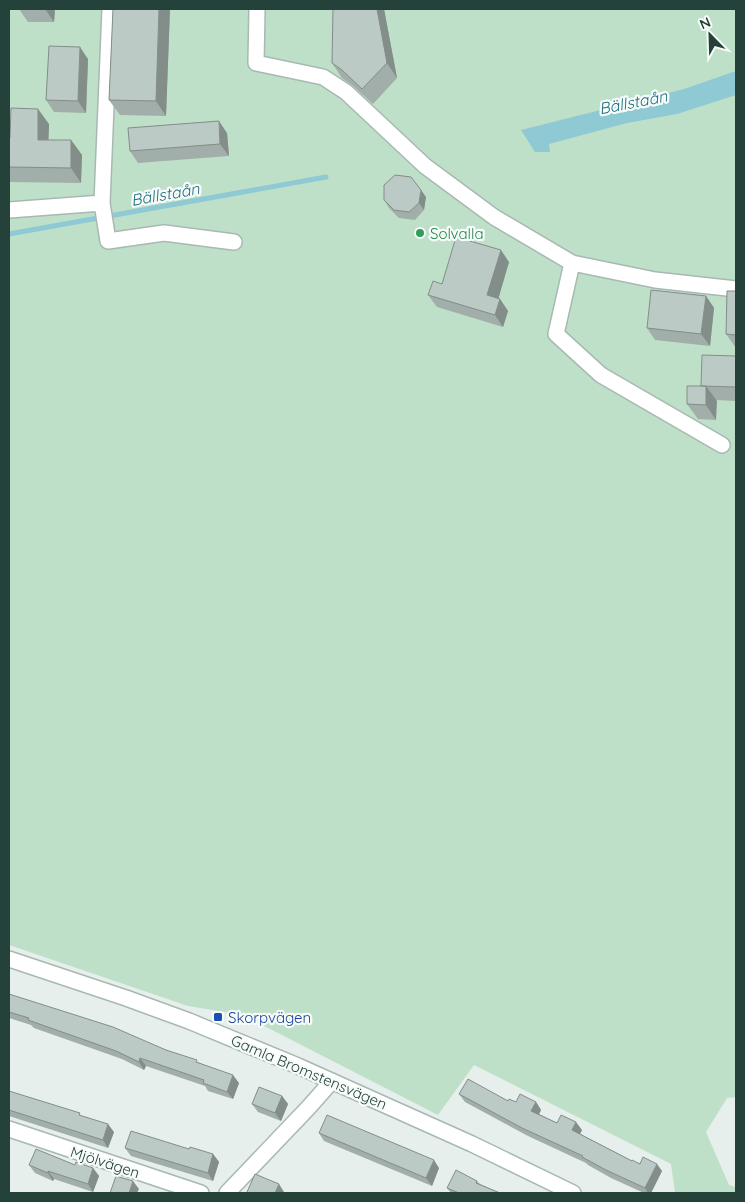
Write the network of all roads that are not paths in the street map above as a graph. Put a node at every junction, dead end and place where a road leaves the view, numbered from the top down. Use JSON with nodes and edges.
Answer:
{"nodes":[{"id":1,"x":110,"y":9,"type":"edge"},
{"id":2,"x":257,"y":9,"type":"edge"},
{"id":3,"x":102,"y":203,"type":"junction"},
{"id":4,"x":9,"y":210,"type":"edge"},
{"id":5,"x":234,"y":242,"type":"dead end"},
{"id":6,"x":572,"y":264,"type":"junction"},
{"id":7,"x":736,"y":289,"type":"edge"},
{"id":8,"x":722,"y":445,"type":"dead end"},
{"id":9,"x":9,"y":959,"type":"edge"},
{"id":10,"x":332,"y":1081,"type":"junction"},
{"id":11,"x":9,"y":1129,"type":"edge"},
{"id":12,"x":201,"y":1193,"type":"edge"},
{"id":13,"x":227,"y":1193,"type":"edge"},
{"id":14,"x":573,"y":1193,"type":"edge"}],
"edges":[{"from":1,"to":3,"type":"street"},
{"from":2,"to":6,"type":"street"},
{"from":3,"to":4,"type":"street"},
{"from":3,"to":5,"type":"street"},
{"from":6,"to":7,"type":"street"},
{"from":6,"to":8,"type":"street"},
{"from":9,"to":10,"type":"street","name":"Gamla Bromstensvägen"},
{"from":10,"to":13,"type":"street"},
{"from":10,"to":14,"type":"street","name":"Gamla Bromstensvägen"},
{"from":11,"to":12,"type":"street","name":"Mjölvägen"}]}
